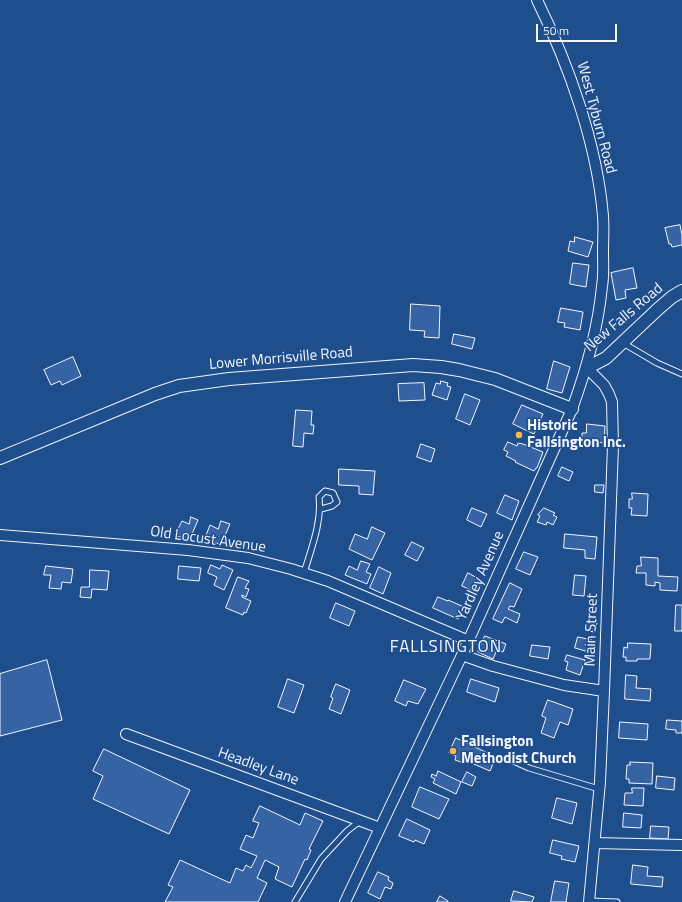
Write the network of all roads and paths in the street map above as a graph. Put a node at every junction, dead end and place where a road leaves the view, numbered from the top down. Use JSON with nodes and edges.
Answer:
{"nodes":[{"id":1,"x":537,"y":0,"type":"edge"},
{"id":2,"x":682,"y":291,"type":"edge"},
{"id":3,"x":622,"y":342,"type":"junction"},
{"id":4,"x":587,"y":368,"type":"junction"},
{"id":5,"x":682,"y":374,"type":"edge"},
{"id":6,"x":572,"y":409,"type":"junction"},
{"id":7,"x":0,"y":458,"type":"edge"},
{"id":8,"x":320,"y":508,"type":"dead end"},
{"id":9,"x":0,"y":535,"type":"edge"},
{"id":10,"x":304,"y":573,"type":"junction"},
{"id":11,"x":469,"y":641,"type":"junction"},
{"id":12,"x":462,"y":655,"type":"junction"},
{"id":13,"x":604,"y":691,"type":"junction"},
{"id":14,"x":126,"y":734,"type":"dead end"},
{"id":15,"x":511,"y":760,"type":"dead end"},
{"id":16,"x":599,"y":789,"type":"junction"},
{"id":17,"x":360,"y":821,"type":"junction"},
{"id":18,"x":380,"y":828,"type":"junction"},
{"id":19,"x":594,"y":843,"type":"junction"},
{"id":20,"x":682,"y":845,"type":"edge"},
{"id":21,"x":295,"y":902,"type":"edge"},
{"id":22,"x":345,"y":902,"type":"edge"},
{"id":23,"x":589,"y":902,"type":"edge"},
{"id":24,"x":617,"y":902,"type":"edge"}],
"edges":[{"from":1,"to":4,"type":"street","name":"West Tyburn Road"},
{"from":2,"to":3,"type":"street","name":"New Falls Road"},
{"from":3,"to":4,"type":"street","name":"New Falls Road"},
{"from":3,"to":5,"type":"lane"},
{"from":4,"to":6,"type":"street","name":"Yardley Avenue"},
{"from":4,"to":13,"type":"street","name":"Main Street"},
{"from":6,"to":7,"type":"street","name":"Lower Morrisville Road"},
{"from":6,"to":11,"type":"street","name":"Yardley Avenue"},
{"from":8,"to":10,"type":"lane"},
{"from":9,"to":10,"type":"street","name":"Old Locust Avenue"},
{"from":10,"to":11,"type":"street","name":"Old Locust Avenue"},
{"from":11,"to":12,"type":"street","name":"Yardley Avenue"},
{"from":12,"to":13,"type":"street"},
{"from":12,"to":18,"type":"street","name":"Yardley Avenue"},
{"from":13,"to":16,"type":"street","name":"Main Street"},
{"from":14,"to":17,"type":"street","name":"Headley Lane"},
{"from":15,"to":16,"type":"lane"},
{"from":16,"to":19,"type":"street","name":"Main Street"},
{"from":17,"to":18,"type":"street","name":"Headley Lane"},
{"from":17,"to":21,"type":"lane"},
{"from":18,"to":22,"type":"street","name":"Yardley Avenue"},
{"from":19,"to":20,"type":"street"},
{"from":19,"to":23,"type":"street","name":"Main Street"},
{"from":23,"to":24,"type":"lane"}]}
